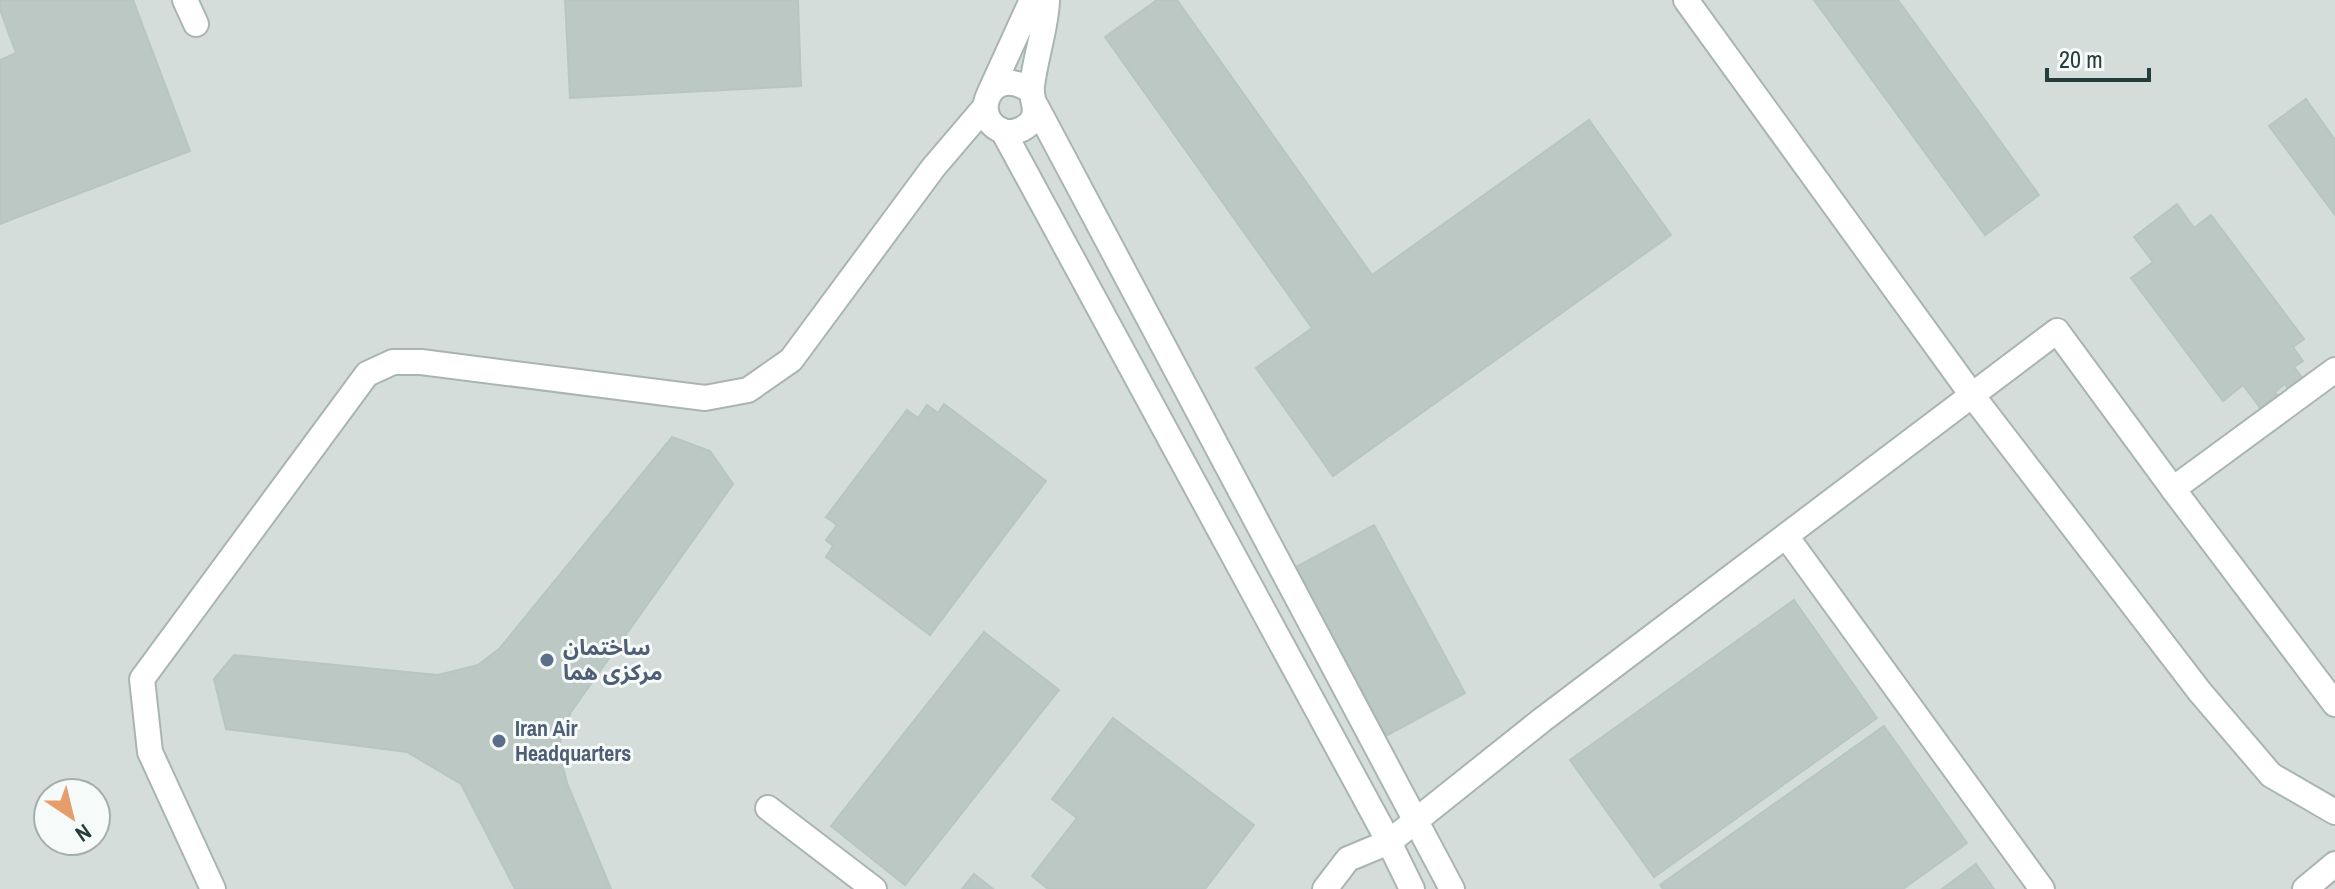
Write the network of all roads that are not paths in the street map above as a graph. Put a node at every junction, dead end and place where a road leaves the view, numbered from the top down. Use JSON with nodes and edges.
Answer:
{"nodes":[{"id":1,"x":185,"y":0,"type":"edge"},
{"id":2,"x":1032,"y":0,"type":"edge"},
{"id":3,"x":1047,"y":0,"type":"edge"},
{"id":4,"x":1686,"y":0,"type":"edge"},
{"id":5,"x":196,"y":24,"type":"dead end"},
{"id":6,"x":1034,"y":98,"type":"junction"},
{"id":7,"x":987,"y":100,"type":"junction"},
{"id":8,"x":1003,"y":131,"type":"junction"},
{"id":9,"x":2335,"y":370,"type":"edge"},
{"id":10,"x":1972,"y":395,"type":"junction"},
{"id":11,"x":2173,"y":489,"type":"junction"},
{"id":12,"x":1786,"y":536,"type":"junction"},
{"id":13,"x":2335,"y":704,"type":"edge"},
{"id":14,"x":768,"y":808,"type":"dead end"},
{"id":15,"x":2335,"y":812,"type":"edge"},
{"id":16,"x":1417,"y":821,"type":"junction"},
{"id":17,"x":1389,"y":842,"type":"junction"},
{"id":18,"x":2335,"y":864,"type":"edge"},
{"id":19,"x":213,"y":889,"type":"edge"},
{"id":20,"x":874,"y":889,"type":"edge"},
{"id":21,"x":1325,"y":889,"type":"edge"},
{"id":22,"x":1412,"y":889,"type":"edge"},
{"id":23,"x":1452,"y":889,"type":"edge"},
{"id":24,"x":2042,"y":889,"type":"edge"},
{"id":25,"x":2305,"y":889,"type":"edge"}],
"edges":[{"from":1,"to":5,"type":"lane"},
{"from":2,"to":7,"type":"lane"},
{"from":3,"to":6,"type":"lane"},
{"from":4,"to":10,"type":"lane"},
{"from":6,"to":7,"type":"lane"},
{"from":6,"to":8,"type":"lane"},
{"from":6,"to":16,"type":"lane"},
{"from":7,"to":8,"type":"lane"},
{"from":7,"to":19,"type":"lane"},
{"from":8,"to":17,"type":"lane"},
{"from":9,"to":11,"type":"lane"},
{"from":10,"to":11,"type":"lane"},
{"from":10,"to":12,"type":"lane"},
{"from":10,"to":15,"type":"lane"},
{"from":11,"to":13,"type":"lane"},
{"from":12,"to":16,"type":"lane"},
{"from":12,"to":24,"type":"lane"},
{"from":14,"to":20,"type":"lane"},
{"from":16,"to":17,"type":"lane"},
{"from":16,"to":23,"type":"lane"},
{"from":17,"to":21,"type":"lane"},
{"from":17,"to":22,"type":"lane"},
{"from":18,"to":25,"type":"lane"}]}
